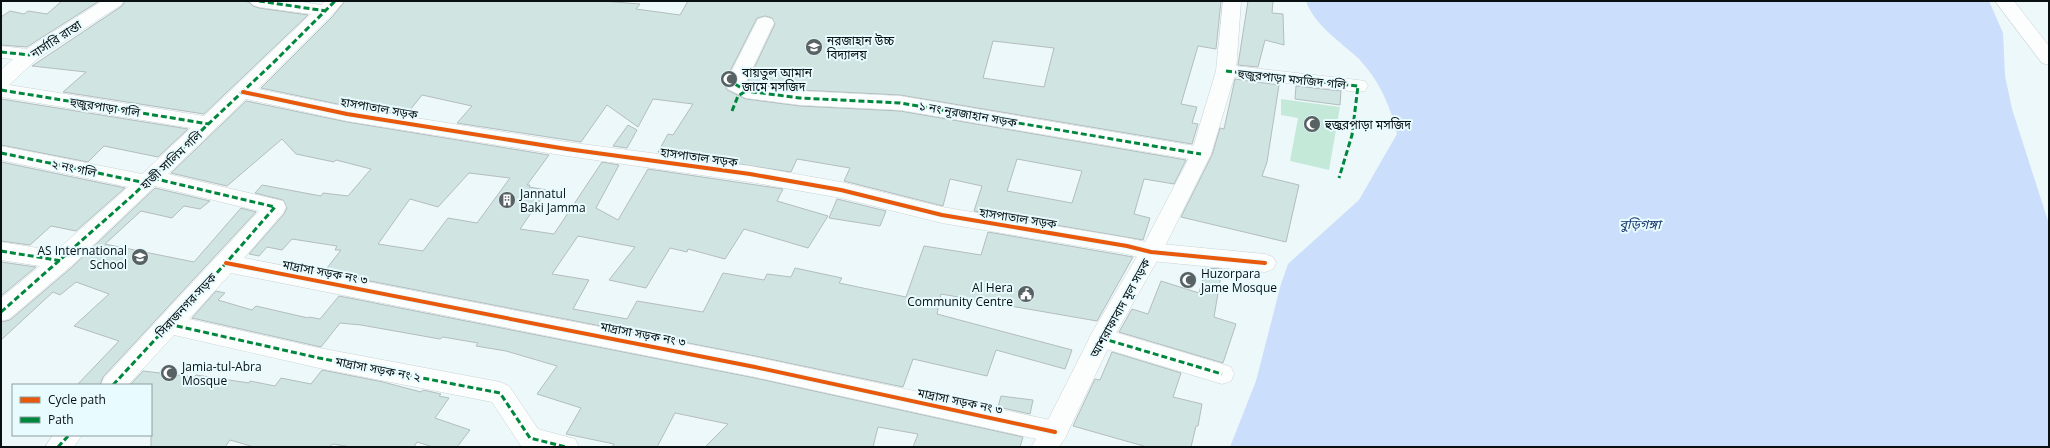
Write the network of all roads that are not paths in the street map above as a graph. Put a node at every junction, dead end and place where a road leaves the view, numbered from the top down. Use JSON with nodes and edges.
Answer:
{"nodes":[{"id":1,"x":115,"y":1,"type":"edge"},
{"id":2,"x":259,"y":1,"type":"edge"},
{"id":3,"x":1232,"y":1,"type":"edge"},
{"id":4,"x":2004,"y":1,"type":"edge"},
{"id":5,"x":330,"y":6,"type":"edge"},
{"id":6,"x":765,"y":23,"type":"dead end"},
{"id":7,"x":1,"y":52,"type":"edge"},
{"id":8,"x":30,"y":55,"type":"junction"},
{"id":9,"x":2049,"y":59,"type":"edge"},
{"id":10,"x":1226,"y":71,"type":"junction"},
{"id":11,"x":1,"y":81,"type":"edge"},
{"id":12,"x":1358,"y":86,"type":"dead end"},
{"id":13,"x":1,"y":90,"type":"edge"},
{"id":14,"x":243,"y":92,"type":"junction"},
{"id":15,"x":209,"y":124,"type":"junction"},
{"id":16,"x":1,"y":153,"type":"edge"},
{"id":17,"x":1201,"y":154,"type":"junction"},
{"id":18,"x":149,"y":180,"type":"junction"},
{"id":19,"x":274,"y":207,"type":"joint"},
{"id":20,"x":1,"y":251,"type":"edge"},
{"id":21,"x":1151,"y":252,"type":"junction"},
{"id":22,"x":62,"y":261,"type":"junction"},
{"id":23,"x":226,"y":263,"type":"junction"},
{"id":24,"x":1265,"y":263,"type":"dead end"},
{"id":25,"x":1,"y":312,"type":"edge"},
{"id":26,"x":168,"y":324,"type":"junction"},
{"id":27,"x":1101,"y":338,"type":"junction"},
{"id":28,"x":1222,"y":374,"type":"dead end"},
{"id":29,"x":114,"y":384,"type":"edge"},
{"id":30,"x":68,"y":436,"type":"edge"},
{"id":31,"x":1050,"y":439,"type":"edge"},
{"id":32,"x":58,"y":447,"type":"edge"},
{"id":33,"x":566,"y":447,"type":"edge"}],
"edges":[{"from":1,"to":8,"type":"street","name":"নার্সারি রাস্তা"},
{"from":2,"to":5,"type":"street"},
{"from":3,"to":10,"type":"street","name":"আশরাফাবাদ মূল সড়ক"},
{"from":4,"to":9,"type":"street"},
{"from":5,"to":14,"type":"street","name":"হাজী সালিম গলি"},
{"from":6,"to":17,"type":"street","name":"১ নং নূরজাহান সড়ক"},
{"from":7,"to":8,"type":"street"},
{"from":8,"to":11,"type":"street","name":"নার্সারি রাস্তা"},
{"from":10,"to":12,"type":"street","name":"হুজুরপাড়া মসজিদ গলি"},
{"from":10,"to":17,"type":"street","name":"আশরাফাবাদ মূল সড়ক"},
{"from":13,"to":15,"type":"street","name":"হুজুরপাড়া গলি"},
{"from":14,"to":15,"type":"street","name":"হাজী সালিম গলি"},
{"from":14,"to":21,"type":"street","name":"হাসপাতাল সড়ক"},
{"from":15,"to":18,"type":"street","name":"হাজী সালিম গলি"},
{"from":16,"to":18,"type":"street","name":"২ নং গলি"},
{"from":17,"to":21,"type":"street","name":"আশরাফাবাদ মূল সড়ক"},
{"from":18,"to":19,"type":"street","name":"২ নং গলি"},
{"from":18,"to":22,"type":"street","name":"হাজী সালিম গলি"},
{"from":19,"to":23,"type":"street","name":"সিরাজনগর সড়ক"},
{"from":20,"to":22,"type":"street"},
{"from":21,"to":24,"type":"street","name":"হাসপাতাল সড়ক"},
{"from":21,"to":27,"type":"street","name":"আশরাফাবাদ মূল সড়ক"},
{"from":22,"to":25,"type":"street","name":"হাজী সালিম গলি"},
{"from":23,"to":26,"type":"street","name":"সিরাজনগর সড়ক"},
{"from":23,"to":31,"type":"street","name":"মাদ্রাসা সড়ক নং ৩"},
{"from":26,"to":29,"type":"street","name":"সিরাজনগর সড়ক"},
{"from":26,"to":33,"type":"street","name":"মাদ্রাসা সড়ক নং ২"},
{"from":27,"to":28,"type":"street"},
{"from":27,"to":31,"type":"street","name":"আশরাফাবাদ মূল সড়ক"},
{"from":30,"to":32,"type":"street"}]}
